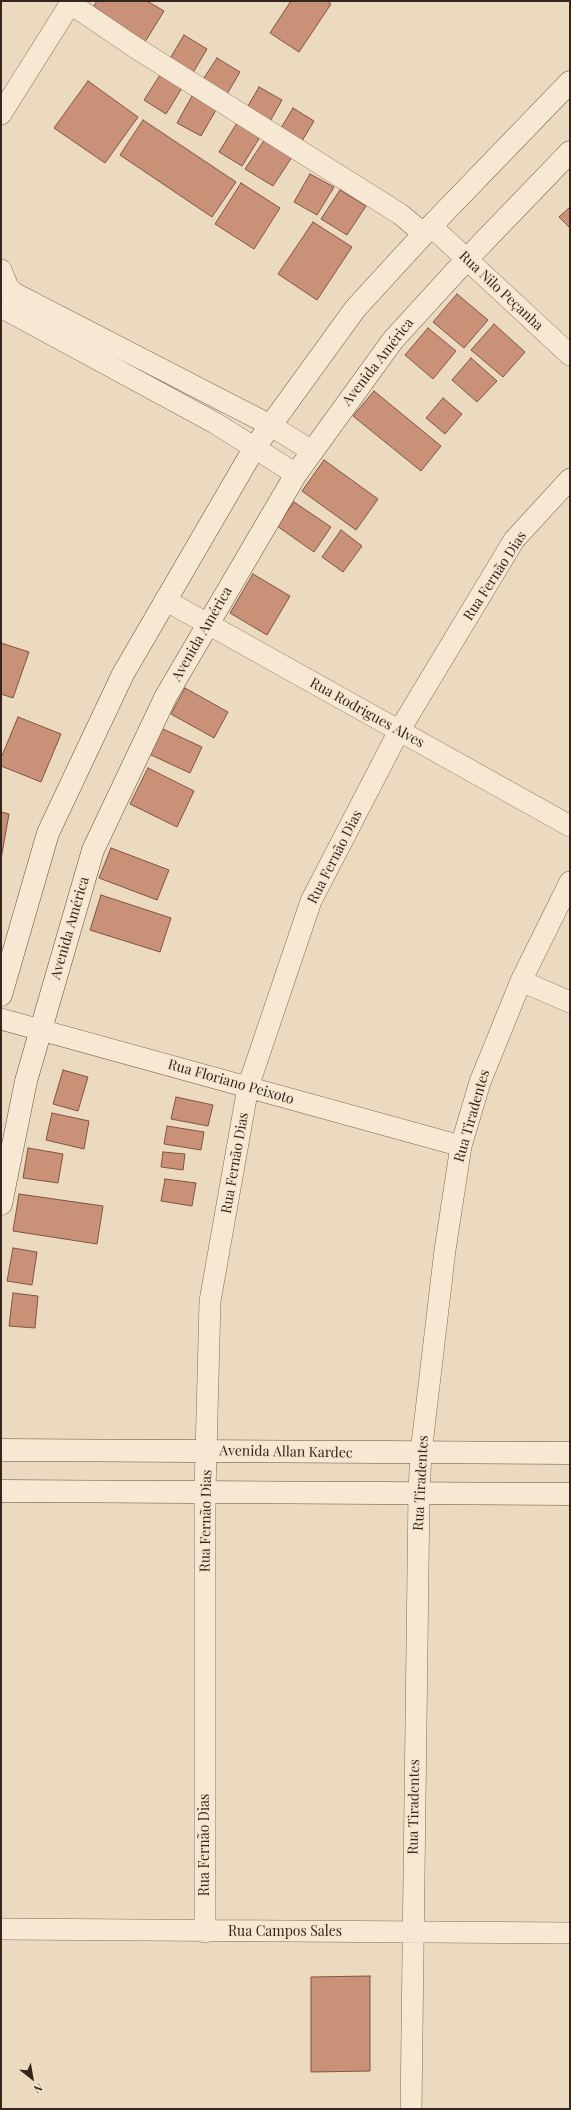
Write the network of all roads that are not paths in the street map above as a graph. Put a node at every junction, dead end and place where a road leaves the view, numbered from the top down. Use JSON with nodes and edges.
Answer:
{"nodes":[{"id":1,"x":72,"y":2,"type":"edge"},
{"id":2,"x":570,"y":82,"type":"edge"},
{"id":3,"x":1,"y":114,"type":"edge"},
{"id":4,"x":570,"y":152,"type":"edge"},
{"id":5,"x":428,"y":230,"type":"junction"},
{"id":6,"x":466,"y":259,"type":"junction"},
{"id":7,"x":1,"y":270,"type":"edge"},
{"id":8,"x":1,"y":307,"type":"edge"},
{"id":9,"x":570,"y":356,"type":"edge"},
{"id":10,"x":270,"y":426,"type":"junction"},
{"id":11,"x":255,"y":447,"type":"junction"},
{"id":12,"x":312,"y":451,"type":"junction"},
{"id":13,"x":296,"y":474,"type":"junction"},
{"id":14,"x":570,"y":479,"type":"edge"},
{"id":15,"x":165,"y":600,"type":"junction"},
{"id":16,"x":207,"y":624,"type":"junction"},
{"id":17,"x":399,"y":731,"type":"junction"},
{"id":18,"x":570,"y":826,"type":"edge"},
{"id":19,"x":570,"y":882,"type":"edge"},
{"id":20,"x":521,"y":981,"type":"junction"},
{"id":21,"x":1,"y":995,"type":"edge"},
{"id":22,"x":570,"y":1002,"type":"edge"},
{"id":23,"x":1,"y":1019,"type":"edge"},
{"id":24,"x":41,"y":1029,"type":"junction"},
{"id":25,"x":248,"y":1086,"type":"junction"},
{"id":26,"x":461,"y":1146,"type":"junction"},
{"id":27,"x":1,"y":1204,"type":"edge"},
{"id":28,"x":1,"y":1450,"type":"edge"},
{"id":29,"x":207,"y":1451,"type":"junction"},
{"id":30,"x":421,"y":1453,"type":"junction"},
{"id":31,"x":570,"y":1453,"type":"edge"},
{"id":32,"x":1,"y":1490,"type":"edge"},
{"id":33,"x":205,"y":1492,"type":"junction"},
{"id":34,"x":419,"y":1492,"type":"junction"},
{"id":35,"x":570,"y":1494,"type":"edge"},
{"id":36,"x":1,"y":1930,"type":"edge"},
{"id":37,"x":205,"y":1932,"type":"junction"},
{"id":38,"x":412,"y":1933,"type":"junction"},
{"id":39,"x":570,"y":1933,"type":"edge"},
{"id":40,"x":411,"y":2109,"type":"edge"}],
"edges":[{"from":1,"to":3,"type":"street"},
{"from":1,"to":5,"type":"street","name":"Rua Nilo Peçanha"},
{"from":2,"to":5,"type":"main road"},
{"from":4,"to":6,"type":"main road","name":"Avenida América"},
{"from":5,"to":6,"type":"street","name":"Rua Nilo Peçanha"},
{"from":5,"to":10,"type":"main road"},
{"from":6,"to":9,"type":"street","name":"Rua Nilo Peçanha"},
{"from":6,"to":12,"type":"main road","name":"Avenida América"},
{"from":7,"to":10,"type":"street"},
{"from":8,"to":11,"type":"street"},
{"from":10,"to":11,"type":"main road"},
{"from":10,"to":12,"type":"street"},
{"from":11,"to":13,"type":"street"},
{"from":11,"to":15,"type":"main road"},
{"from":12,"to":13,"type":"main road","name":"Avenida América"},
{"from":13,"to":16,"type":"main road","name":"Avenida América"},
{"from":14,"to":17,"type":"street","name":"Rua Fernão Dias"},
{"from":15,"to":16,"type":"street","name":"Rua Rodrigues Alves"},
{"from":15,"to":21,"type":"main road"},
{"from":16,"to":17,"type":"street","name":"Rua Rodrigues Alves"},
{"from":16,"to":24,"type":"main road","name":"Avenida América"},
{"from":17,"to":18,"type":"street","name":"Rua Rodrigues Alves"},
{"from":17,"to":25,"type":"street","name":"Rua Fernão Dias"},
{"from":19,"to":20,"type":"street","name":"Rua Tiradentes"},
{"from":20,"to":22,"type":"street"},
{"from":20,"to":26,"type":"street","name":"Rua Tiradentes"},
{"from":23,"to":24,"type":"street","name":"Rua Floriano Peixoto"},
{"from":24,"to":25,"type":"street","name":"Rua Floriano Peixoto"},
{"from":24,"to":27,"type":"main road","name":"Avenida América"},
{"from":25,"to":26,"type":"street","name":"Rua Floriano Peixoto"},
{"from":25,"to":29,"type":"street","name":"Rua Fernão Dias"},
{"from":26,"to":30,"type":"street","name":"Rua Tiradentes"},
{"from":28,"to":29,"type":"main road","name":"Avenida Allan Kardec"},
{"from":29,"to":30,"type":"main road","name":"Avenida Allan Kardec"},
{"from":29,"to":33,"type":"street","name":"Rua Fernão Dias"},
{"from":30,"to":31,"type":"main road","name":"Avenida Allan Kardec"},
{"from":30,"to":34,"type":"street","name":"Rua Tiradentes"},
{"from":32,"to":33,"type":"main road"},
{"from":33,"to":34,"type":"main road"},
{"from":33,"to":37,"type":"street","name":"Rua Fernão Dias"},
{"from":34,"to":35,"type":"main road"},
{"from":34,"to":38,"type":"street","name":"Rua Tiradentes"},
{"from":36,"to":37,"type":"street","name":"Rua Campos Sales"},
{"from":37,"to":38,"type":"street","name":"Rua Campos Sales"},
{"from":38,"to":39,"type":"street","name":"Rua Campos Sales"},
{"from":38,"to":40,"type":"street","name":"Rua Tiradentes"}]}
